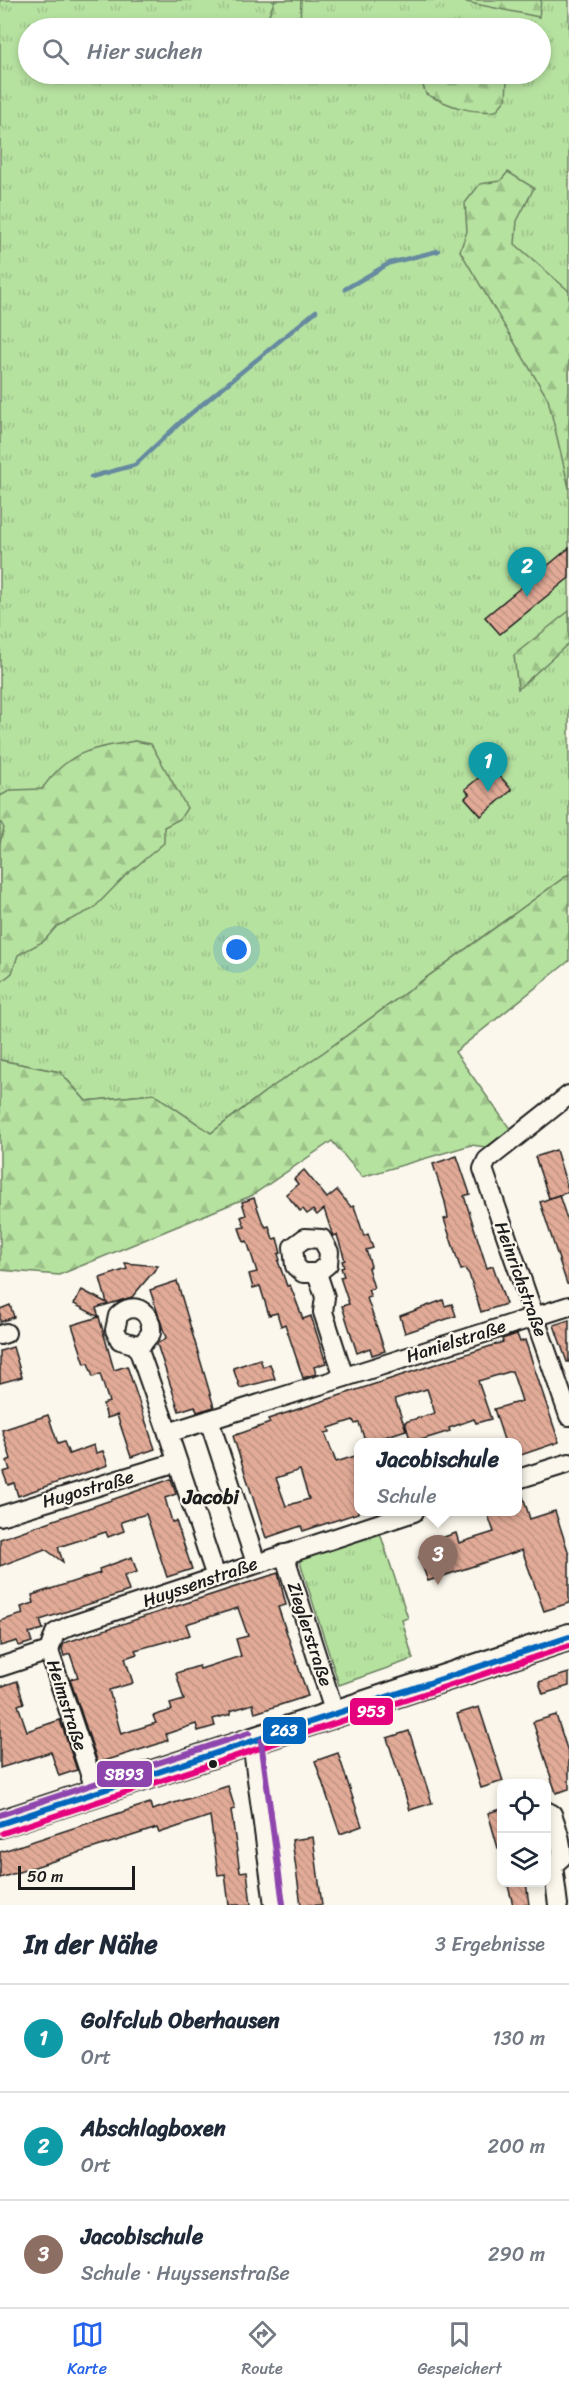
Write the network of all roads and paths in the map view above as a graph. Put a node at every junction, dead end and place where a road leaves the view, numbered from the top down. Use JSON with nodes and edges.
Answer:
{"nodes":[{"id":1,"x":569,"y":1095,"type":"edge"},
{"id":2,"x":317,"y":1273,"type":"dead end"},
{"id":3,"x":569,"y":1305,"type":"edge"},
{"id":4,"x":532,"y":1317,"type":"junction"},
{"id":5,"x":137,"y":1345,"type":"dead end"},
{"id":6,"x":344,"y":1377,"type":"junction"},
{"id":7,"x":569,"y":1416,"type":"edge"},
{"id":8,"x":209,"y":1420,"type":"junction"},
{"id":9,"x":168,"y":1433,"type":"junction"},
{"id":10,"x":177,"y":1462,"type":"junction"},
{"id":11,"x":569,"y":1463,"type":"edge"},
{"id":12,"x":522,"y":1478,"type":"edge"},
{"id":13,"x":0,"y":1516,"type":"edge"},
{"id":14,"x":402,"y":1516,"type":"edge"},
{"id":15,"x":284,"y":1554,"type":"junction"},
{"id":16,"x":256,"y":1563,"type":"junction"},
{"id":17,"x":216,"y":1578,"type":"junction"},
{"id":18,"x":569,"y":1637,"type":"edge"},
{"id":19,"x":49,"y":1651,"type":"junction"},
{"id":20,"x":0,"y":1667,"type":"edge"},
{"id":21,"x":336,"y":1714,"type":"junction"},
{"id":22,"x":252,"y":1742,"type":"junction"},
{"id":23,"x":96,"y":1792,"type":"junction"},
{"id":24,"x":551,"y":1814,"type":"edge"},
{"id":25,"x":0,"y":1824,"type":"edge"},
{"id":26,"x":551,"y":1864,"type":"edge"},
{"id":27,"x":551,"y":1870,"type":"edge"},
{"id":28,"x":274,"y":1905,"type":"edge"},
{"id":29,"x":558,"y":1905,"type":"edge"}],
"edges":[{"from":1,"to":4,"type":"street","name":"Heinrichstraße"},
{"from":2,"to":6,"type":"street"},
{"from":3,"to":4,"type":"street","name":"Hanielstraße"},
{"from":4,"to":6,"type":"street","name":"Hanielstraße"},
{"from":4,"to":7,"type":"street","name":"Heinrichstraße"},
{"from":5,"to":9,"type":"street"},
{"from":6,"to":8,"type":"street","name":"Hanielstraße"},
{"from":8,"to":9,"type":"street"},
{"from":8,"to":16,"type":"street"},
{"from":9,"to":10,"type":"street"},
{"from":10,"to":13,"type":"street","name":"Hugostraße"},
{"from":10,"to":17,"type":"street"},
{"from":11,"to":12,"type":"street"},
{"from":14,"to":15,"type":"street","name":"Huyssenstraße"},
{"from":15,"to":16,"type":"street","name":"Huyssenstraße"},
{"from":15,"to":21,"type":"street","name":"Zieglerstraße"},
{"from":16,"to":17,"type":"street","name":"Huyssenstraße"},
{"from":17,"to":19,"type":"street","name":"Huyssenstraße"},
{"from":18,"to":21,"type":"main road"},
{"from":19,"to":20,"type":"street"},
{"from":19,"to":23,"type":"street","name":"Heimstraße"},
{"from":21,"to":22,"type":"main road"},
{"from":22,"to":23,"type":"main road"},
{"from":22,"to":28,"type":"street"},
{"from":23,"to":25,"type":"main road"},
{"from":24,"to":26,"type":"street"},
{"from":27,"to":29,"type":"street"}]}
